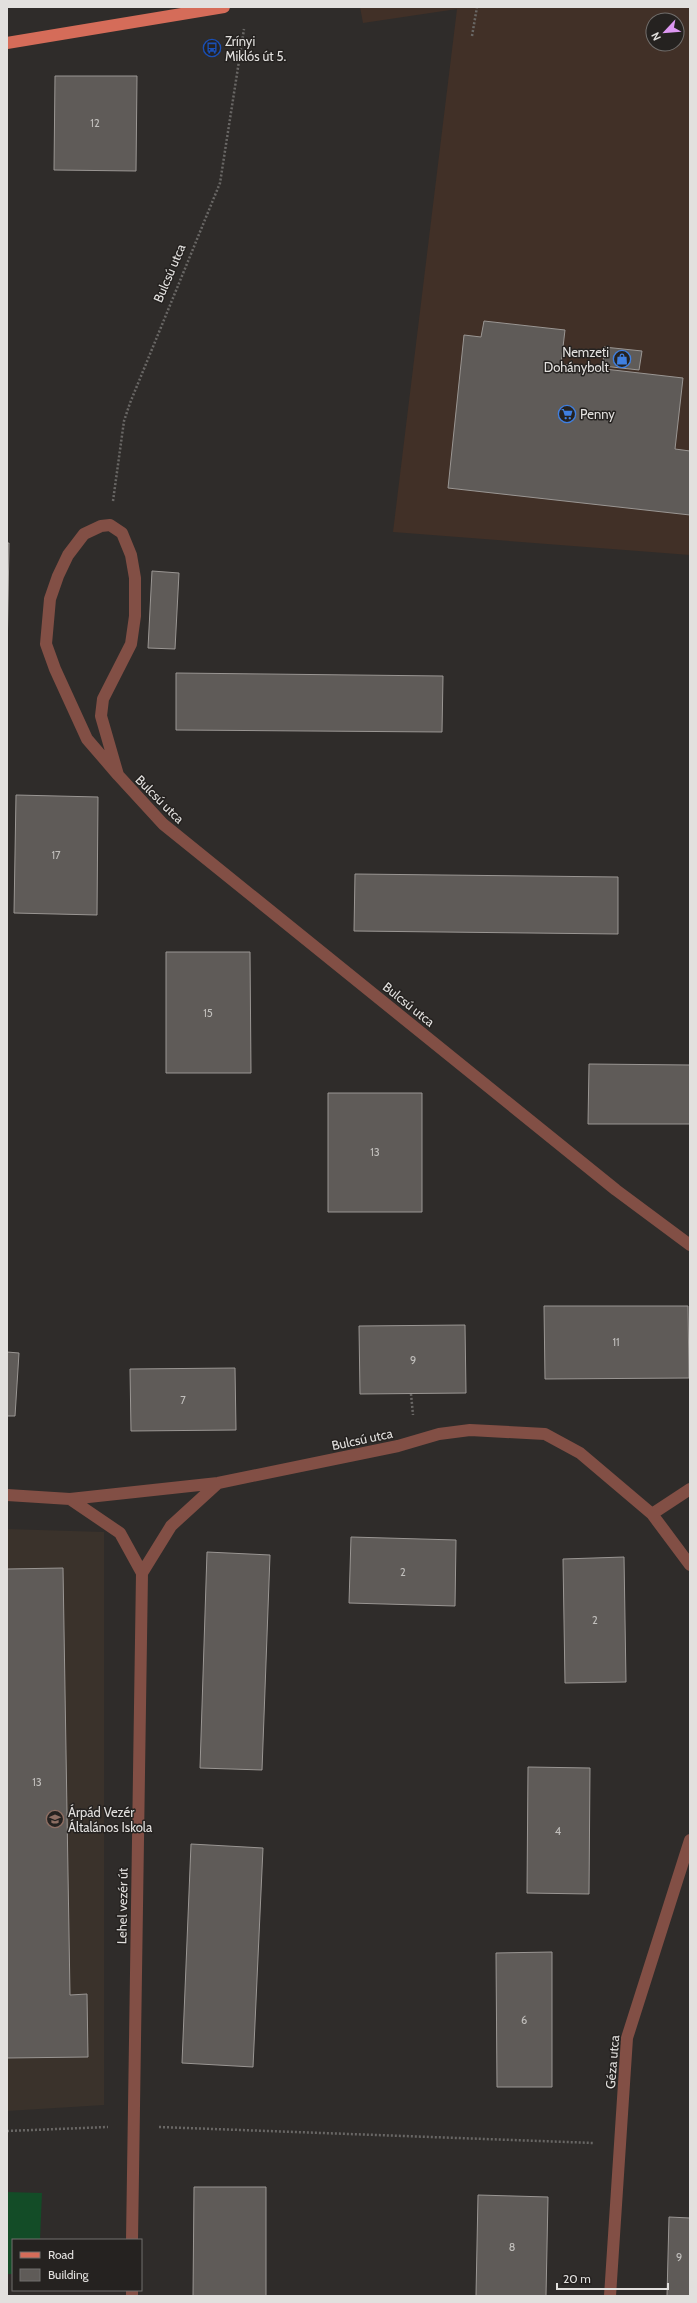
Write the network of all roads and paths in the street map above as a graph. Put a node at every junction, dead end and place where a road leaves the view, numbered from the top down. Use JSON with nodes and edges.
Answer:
{"nodes":[{"id":1,"x":224,"y":7,"type":"edge"},
{"id":2,"x":477,"y":7,"type":"edge"},
{"id":3,"x":244,"y":29,"type":"dead end"},
{"id":4,"x":472,"y":36,"type":"dead end"},
{"id":5,"x":7,"y":43,"type":"edge"},
{"id":6,"x":110,"y":525,"type":"junction"},
{"id":7,"x":118,"y":775,"type":"junction"},
{"id":8,"x":690,"y":1245,"type":"edge"},
{"id":9,"x":411,"y":1394,"type":"dead end"},
{"id":10,"x":414,"y":1416,"type":"dead end"},
{"id":11,"x":218,"y":1484,"type":"junction"},
{"id":12,"x":690,"y":1489,"type":"edge"},
{"id":13,"x":7,"y":1495,"type":"edge"},
{"id":14,"x":70,"y":1499,"type":"junction"},
{"id":15,"x":652,"y":1514,"type":"junction"},
{"id":16,"x":690,"y":1565,"type":"edge"},
{"id":17,"x":142,"y":1573,"type":"junction"},
{"id":18,"x":690,"y":1840,"type":"edge"},
{"id":19,"x":133,"y":2126,"type":"junction"},
{"id":20,"x":7,"y":2131,"type":"edge"},
{"id":21,"x":620,"y":2144,"type":"junction"},
{"id":22,"x":132,"y":2239,"type":"edge"},
{"id":23,"x":610,"y":2296,"type":"edge"}],
"edges":[{"from":1,"to":5,"type":"main road"},
{"from":2,"to":4,"type":"path"},
{"from":3,"to":6,"type":"path","name":"Bulcsú utca"},
{"from":6,"to":7,"type":"street","name":"Bulcsú utca"},
{"from":6,"to":7,"type":"street","name":"Bulcsú utca"},
{"from":7,"to":8,"type":"street","name":"Bulcsú utca"},
{"from":9,"to":10,"type":"path"},
{"from":11,"to":14,"type":"street","name":"Bulcsú utca"},
{"from":11,"to":15,"type":"street","name":"Bulcsú utca"},
{"from":11,"to":17,"type":"street"},
{"from":12,"to":15,"type":"street"},
{"from":13,"to":14,"type":"street","name":"Bulcsú utca"},
{"from":14,"to":17,"type":"street"},
{"from":15,"to":16,"type":"street","name":"Bulcsú utca"},
{"from":17,"to":19,"type":"street","name":"Lehel vezér út"},
{"from":18,"to":21,"type":"street","name":"Géza utca"},
{"from":19,"to":20,"type":"path"},
{"from":19,"to":21,"type":"path"},
{"from":19,"to":22,"type":"street","name":"Lehel vezér út"},
{"from":21,"to":23,"type":"street","name":"Géza utca"}]}
